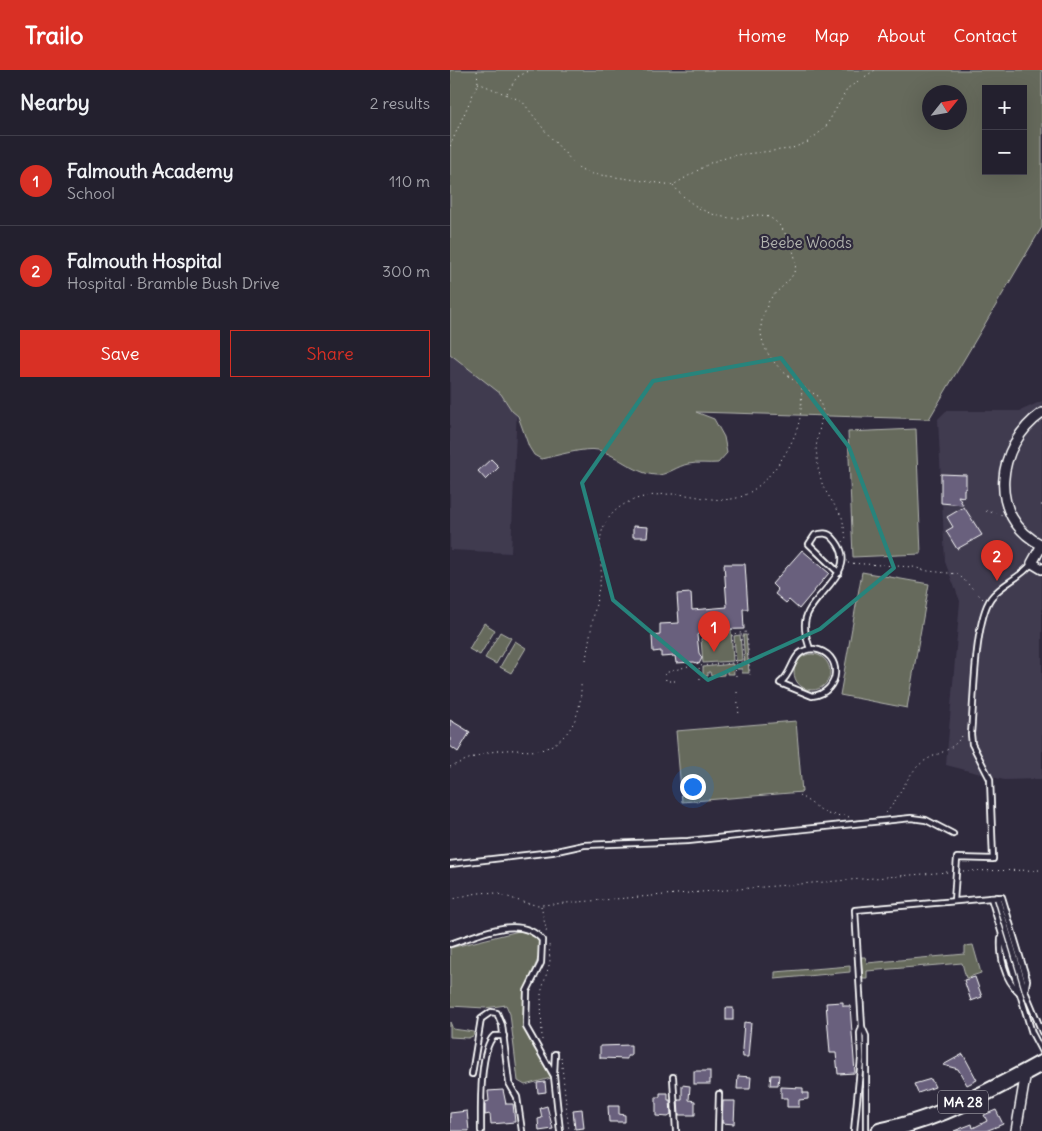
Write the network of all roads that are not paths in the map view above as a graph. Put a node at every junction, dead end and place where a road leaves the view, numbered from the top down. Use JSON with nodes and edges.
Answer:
{"nodes":[{"id":1,"x":1042,"y":413,"type":"edge"},
{"id":2,"x":1032,"y":563,"type":"junction"},
{"id":3,"x":1042,"y":568,"type":"edge"},
{"id":4,"x":839,"y":573,"type":"junction"},
{"id":5,"x":810,"y":649,"type":"junction"},
{"id":6,"x":953,"y":834,"type":"dead end"},
{"id":7,"x":450,"y":864,"type":"edge"},
{"id":8,"x":999,"y":897,"type":"junction"},
{"id":9,"x":990,"y":898,"type":"junction"},
{"id":10,"x":954,"y":901,"type":"junction"},
{"id":11,"x":1002,"y":935,"type":"junction"},
{"id":12,"x":450,"y":944,"type":"edge"},
{"id":13,"x":1025,"y":991,"type":"junction"},
{"id":14,"x":1020,"y":993,"type":"junction"},
{"id":15,"x":1029,"y":1001,"type":"junction"},
{"id":16,"x":1023,"y":1003,"type":"junction"},
{"id":17,"x":1038,"y":1025,"type":"junction"},
{"id":18,"x":862,"y":1027,"type":"junction"},
{"id":19,"x":1031,"y":1029,"type":"junction"},
{"id":20,"x":1042,"y":1032,"type":"edge"},
{"id":21,"x":504,"y":1036,"type":"junction"},
{"id":22,"x":1042,"y":1052,"type":"edge"},
{"id":23,"x":555,"y":1054,"type":"road end"},
{"id":24,"x":1042,"y":1063,"type":"edge"},
{"id":25,"x":1026,"y":1072,"type":"junction"},
{"id":26,"x":472,"y":1074,"type":"dead end"},
{"id":27,"x":554,"y":1076,"type":"junction"},
{"id":28,"x":673,"y":1077,"type":"dead end"},
{"id":29,"x":719,"y":1094,"type":"dead end"},
{"id":30,"x":481,"y":1131,"type":"edge"},
{"id":31,"x":522,"y":1131,"type":"edge"},
{"id":32,"x":560,"y":1131,"type":"edge"},
{"id":33,"x":676,"y":1131,"type":"edge"},
{"id":34,"x":718,"y":1131,"type":"edge"},
{"id":35,"x":854,"y":1131,"type":"edge"},
{"id":36,"x":866,"y":1131,"type":"edge"},
{"id":37,"x":880,"y":1131,"type":"edge"},
{"id":38,"x":1016,"y":1131,"type":"edge"}],
"edges":[{"from":1,"to":2,"type":"street"},
{"from":2,"to":3,"type":"street"},
{"from":2,"to":10,"type":"lane"},
{"from":4,"to":4,"type":"lane"},
{"from":4,"to":5,"type":"lane"},
{"from":5,"to":5,"type":"lane"},
{"from":6,"to":7,"type":"lane"},
{"from":8,"to":9,"type":"lane"},
{"from":8,"to":13,"type":"lane"},
{"from":8,"to":13,"type":"lane"},
{"from":9,"to":10,"type":"lane"},
{"from":9,"to":11,"type":"lane"},
{"from":10,"to":18,"type":"lane"},
{"from":11,"to":14,"type":"lane"},
{"from":11,"to":14,"type":"lane"},
{"from":12,"to":27,"type":"lane"},
{"from":13,"to":15,"type":"lane"},
{"from":14,"to":16,"type":"lane"},
{"from":15,"to":16,"type":"lane"},
{"from":15,"to":17,"type":"lane"},
{"from":16,"to":19,"type":"lane"},
{"from":17,"to":19,"type":"lane"},
{"from":17,"to":20,"type":"lane"},
{"from":18,"to":35,"type":"lane"},
{"from":18,"to":36,"type":"lane"},
{"from":19,"to":22,"type":"lane"},
{"from":21,"to":26,"type":"lane"},
{"from":21,"to":30,"type":"lane"},
{"from":21,"to":31,"type":"lane"},
{"from":23,"to":27,"type":"lane"},
{"from":24,"to":25,"type":"highway","number":"MA 28"},
{"from":25,"to":37,"type":"highway","number":"MA 28"},
{"from":25,"to":38,"type":"street"},
{"from":27,"to":32,"type":"lane"},
{"from":28,"to":33,"type":"lane"},
{"from":29,"to":34,"type":"lane"}]}
